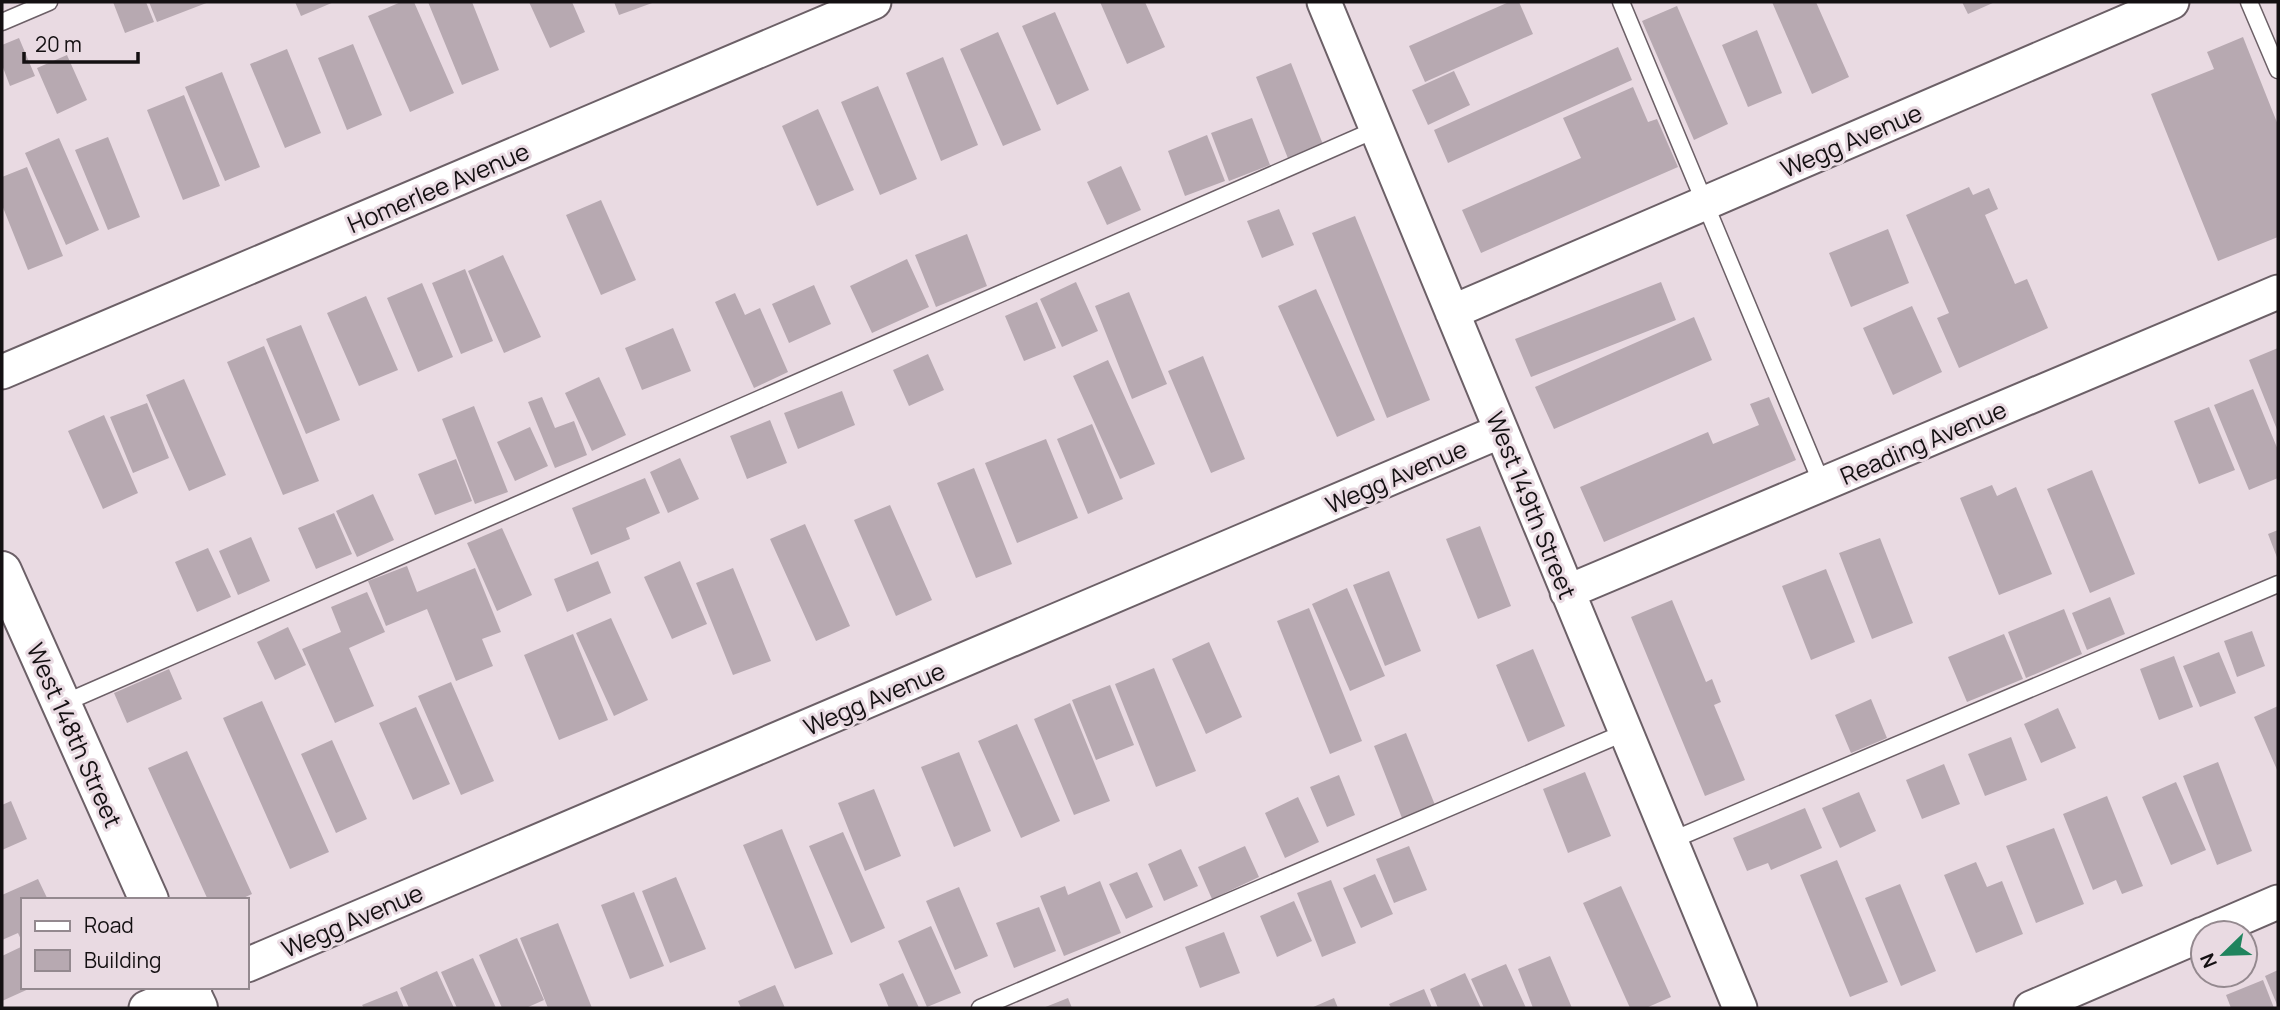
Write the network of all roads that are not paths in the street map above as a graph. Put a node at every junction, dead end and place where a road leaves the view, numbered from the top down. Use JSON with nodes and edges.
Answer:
{"nodes":[{"id":1,"x":49,"y":2,"type":"edge"},
{"id":2,"x":874,"y":2,"type":"edge"},
{"id":3,"x":1324,"y":2,"type":"edge"},
{"id":4,"x":1621,"y":2,"type":"edge"},
{"id":5,"x":2172,"y":2,"type":"edge"},
{"id":6,"x":2249,"y":2,"type":"edge"},
{"id":7,"x":2,"y":22,"type":"edge"},
{"id":8,"x":2278,"y":70,"type":"edge"},
{"id":9,"x":1377,"y":129,"type":"junction"},
{"id":10,"x":1706,"y":203,"type":"junction"},
{"id":11,"x":2278,"y":292,"type":"edge"},
{"id":12,"x":1452,"y":312,"type":"junction"},
{"id":13,"x":2,"y":372,"type":"edge"},
{"id":14,"x":1501,"y":431,"type":"junction"},
{"id":15,"x":1822,"y":484,"type":"junction"},
{"id":16,"x":2,"y":571,"type":"edge"},
{"id":17,"x":2278,"y":584,"type":"edge"},
{"id":18,"x":1567,"y":592,"type":"junction"},
{"id":19,"x":62,"y":704,"type":"junction"},
{"id":20,"x":1626,"y":732,"type":"junction"},
{"id":21,"x":1670,"y":841,"type":"junction"},
{"id":22,"x":148,"y":898,"type":"edge"},
{"id":23,"x":2278,"y":902,"type":"edge"},
{"id":24,"x":2239,"y":919,"type":"edge"},
{"id":25,"x":2189,"y":941,"type":"edge"},
{"id":26,"x":248,"y":965,"type":"edge"},
{"id":27,"x":193,"y":993,"type":"edge"},
{"id":28,"x":146,"y":1008,"type":"edge"},
{"id":29,"x":980,"y":1008,"type":"edge"},
{"id":30,"x":1740,"y":1008,"type":"edge"},
{"id":31,"x":2031,"y":1008,"type":"edge"}],
"edges":[{"from":1,"to":7,"type":"lane"},
{"from":2,"to":13,"type":"street","name":"Homerlee Avenue"},
{"from":3,"to":9,"type":"street","name":"West 149th Street"},
{"from":4,"to":10,"type":"lane"},
{"from":5,"to":10,"type":"street","name":"Wegg Avenue"},
{"from":6,"to":8,"type":"lane"},
{"from":9,"to":12,"type":"street","name":"West 149th Street"},
{"from":9,"to":19,"type":"lane"},
{"from":10,"to":12,"type":"street","name":"Wegg Avenue"},
{"from":10,"to":15,"type":"lane"},
{"from":11,"to":15,"type":"street","name":"Reading Avenue"},
{"from":12,"to":14,"type":"street","name":"West 149th Street"},
{"from":14,"to":18,"type":"street","name":"West 149th Street"},
{"from":14,"to":26,"type":"street","name":"Wegg Avenue"},
{"from":15,"to":18,"type":"street","name":"Reading Avenue"},
{"from":16,"to":19,"type":"street","name":"West 148th Street"},
{"from":17,"to":21,"type":"lane"},
{"from":18,"to":20,"type":"street","name":"West 149th Street"},
{"from":19,"to":22,"type":"street","name":"West 148th Street"},
{"from":20,"to":21,"type":"street","name":"West 149th Street"},
{"from":20,"to":29,"type":"lane"},
{"from":21,"to":30,"type":"street","name":"West 149th Street"},
{"from":23,"to":24,"type":"street"},
{"from":25,"to":31,"type":"street"},
{"from":27,"to":28,"type":"street"}]}
